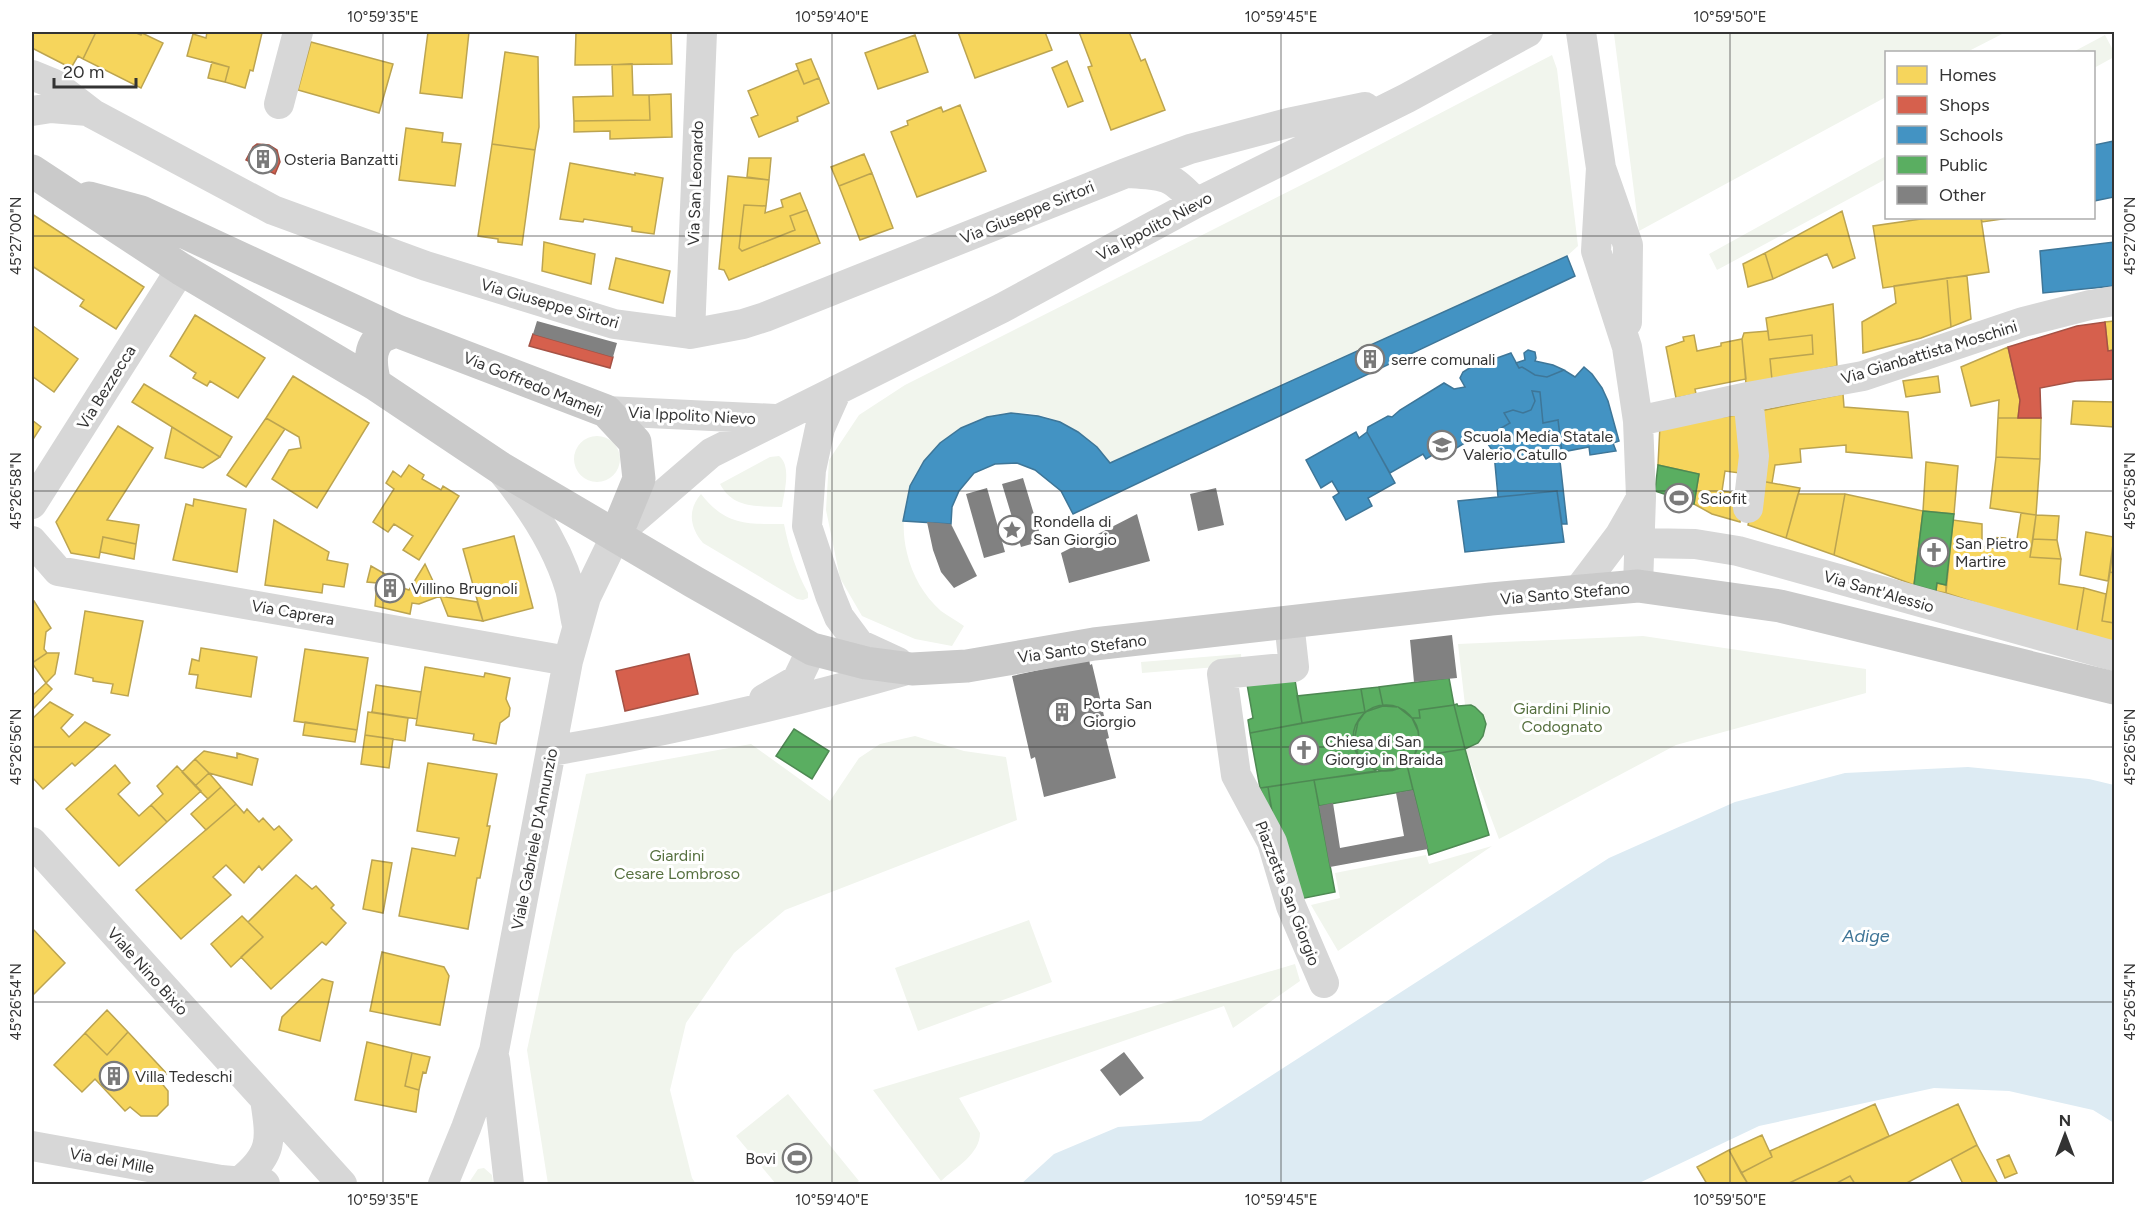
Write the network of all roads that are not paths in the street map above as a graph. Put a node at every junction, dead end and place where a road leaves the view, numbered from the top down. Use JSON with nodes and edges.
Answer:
{"nodes":[{"id":1,"x":298,"y":32,"type":"edge"},
{"id":2,"x":702,"y":32,"type":"edge"},
{"id":3,"x":1528,"y":32,"type":"edge"},
{"id":4,"x":1581,"y":32,"type":"edge"},
{"id":5,"x":32,"y":75,"type":"edge"},
{"id":6,"x":1407,"y":98,"type":"junction"},
{"id":7,"x":279,"y":104,"type":"dead end"},
{"id":8,"x":32,"y":111,"type":"edge"},
{"id":9,"x":88,"y":111,"type":"junction"},
{"id":10,"x":32,"y":171,"type":"edge"},
{"id":11,"x":1126,"y":173,"type":"junction"},
{"id":12,"x":65,"y":192,"type":"junction"},
{"id":13,"x":1196,"y":203,"type":"junction"},
{"id":14,"x":181,"y":269,"type":"junction"},
{"id":15,"x":326,"y":298,"type":"junction"},
{"id":16,"x":2115,"y":301,"type":"edge"},
{"id":17,"x":398,"y":331,"type":"junction"},
{"id":18,"x":690,"y":334,"type":"junction"},
{"id":19,"x":299,"y":338,"type":"junction"},
{"id":20,"x":375,"y":384,"type":"junction"},
{"id":21,"x":837,"y":390,"type":"junction"},
{"id":22,"x":1749,"y":397,"type":"junction"},
{"id":23,"x":606,"y":411,"type":"junction"},
{"id":24,"x":778,"y":419,"type":"junction"},
{"id":25,"x":1638,"y":421,"type":"junction"},
{"id":26,"x":499,"y":467,"type":"junction"},
{"id":27,"x":1641,"y":497,"type":"junction"},
{"id":28,"x":32,"y":504,"type":"edge"},
{"id":29,"x":1743,"y":529,"type":"junction"},
{"id":30,"x":616,"y":535,"type":"junction"},
{"id":31,"x":32,"y":541,"type":"edge"},
{"id":32,"x":1641,"y":543,"type":"junction"},
{"id":33,"x":1638,"y":586,"type":"junction"},
{"id":34,"x":1577,"y":592,"type":"junction"},
{"id":35,"x":1289,"y":622,"type":"junction"},
{"id":36,"x":577,"y":628,"type":"junction"},
{"id":37,"x":812,"y":649,"type":"junction"},
{"id":38,"x":2115,"y":656,"type":"edge"},
{"id":39,"x":1008,"y":659,"type":"joint"},
{"id":40,"x":568,"y":661,"type":"junction"},
{"id":41,"x":912,"y":669,"type":"junction"},
{"id":42,"x":2115,"y":688,"type":"edge"},
{"id":43,"x":737,"y":714,"type":"junction"},
{"id":44,"x":551,"y":751,"type":"junction"},
{"id":45,"x":32,"y":842,"type":"edge"},
{"id":46,"x":1324,"y":983,"type":"dead end"},
{"id":47,"x":494,"y":1051,"type":"junction"},
{"id":48,"x":265,"y":1099,"type":"junction"},
{"id":49,"x":32,"y":1146,"type":"edge"},
{"id":50,"x":115,"y":1160,"type":"junction"},
{"id":51,"x":230,"y":1182,"type":"edge"},
{"id":52,"x":131,"y":1185,"type":"edge"},
{"id":53,"x":342,"y":1185,"type":"edge"},
{"id":54,"x":443,"y":1185,"type":"edge"},
{"id":55,"x":508,"y":1185,"type":"edge"}],
"edges":[{"from":1,"to":7,"type":"street"},
{"from":2,"to":18,"type":"street","name":"Via San Leonardo"},
{"from":3,"to":6,"type":"street","name":"Via Ippolito Nievo"},
{"from":4,"to":25,"type":"street"},
{"from":5,"to":9,"type":"street","name":"Via Giuseppe Sirtori"},
{"from":6,"to":11,"type":"street","name":"Via Giuseppe Sirtori"},
{"from":6,"to":13,"type":"street","name":"Via Ippolito Nievo"},
{"from":8,"to":9,"type":"street","name":"Via Giuseppe Sirtori"},
{"from":9,"to":18,"type":"street","name":"Via Giuseppe Sirtori"},
{"from":10,"to":12,"type":"main road","name":"Via Goffredo Mameli"},
{"from":11,"to":13,"type":"street","name":"Via Giuseppe Sirtori"},
{"from":11,"to":18,"type":"street","name":"Via Giuseppe Sirtori"},
{"from":12,"to":14,"type":"main road","name":"Via Goffredo Mameli"},
{"from":12,"to":15,"type":"main road","name":"Via Goffredo Mameli"},
{"from":13,"to":21,"type":"street","name":"Via Ippolito Nievo"},
{"from":14,"to":19,"type":"main road","name":"Via Goffredo Mameli"},
{"from":14,"to":28,"type":"street","name":"Via Bezzecca"},
{"from":15,"to":17,"type":"main road","name":"Via Goffredo Mameli"},
{"from":15,"to":19,"type":"main road"},
{"from":16,"to":22,"type":"street","name":"Via Gianbattista Moschini"},
{"from":17,"to":20,"type":"main road"},
{"from":17,"to":23,"type":"main road","name":"Via Goffredo Mameli"},
{"from":19,"to":20,"type":"main road","name":"Via Goffredo Mameli"},
{"from":20,"to":26,"type":"main road","name":"Via Goffredo Mameli"},
{"from":21,"to":24,"type":"street","name":"Via Ippolito Nievo"},
{"from":21,"to":41,"type":"street"},
{"from":22,"to":25,"type":"street","name":"Via Gianbattista Moschini"},
{"from":22,"to":29,"type":"street"},
{"from":23,"to":24,"type":"street","name":"Via Ippolito Nievo"},
{"from":23,"to":30,"type":"main road","name":"Via Goffredo Mameli"},
{"from":24,"to":30,"type":"street","name":"Via Ippolito Nievo"},
{"from":25,"to":27,"type":"street"},
{"from":26,"to":30,"type":"main road","name":"Via Goffredo Mameli"},
{"from":26,"to":36,"type":"street","name":"Viale Gabriele D'Annunzio"},
{"from":27,"to":32,"type":"street"},
{"from":27,"to":34,"type":"street"},
{"from":29,"to":32,"type":"street","name":"Via Sant'Alessio"},
{"from":29,"to":38,"type":"street","name":"Via Sant'Alessio"},
{"from":30,"to":36,"type":"street","name":"Viale Gabriele D'Annunzio"},
{"from":30,"to":37,"type":"main road","name":"Via Goffredo Mameli"},
{"from":31,"to":40,"type":"street","name":"Via Caprera"},
{"from":32,"to":33,"type":"street"},
{"from":33,"to":34,"type":"main road","name":"Via Santo Stefano"},
{"from":33,"to":42,"type":"main road","name":"Via Santo Stefano"},
{"from":34,"to":35,"type":"main road","name":"Via Santo Stefano"},
{"from":35,"to":39,"type":"main road","name":"Via Santo Stefano"},
{"from":35,"to":46,"type":"street","name":"Piazzetta San Giorgio"},
{"from":36,"to":40,"type":"street","name":"Viale Gabriele D'Annunzio"},
{"from":37,"to":41,"type":"main road","name":"Via Goffredo Mameli"},
{"from":37,"to":43,"type":"street","name":"Via Goffredo Mameli"},
{"from":39,"to":41,"type":"main road","name":"Via Goffredo Mameli"},
{"from":40,"to":44,"type":"street","name":"Viale Gabriele D'Annunzio"},
{"from":41,"to":43,"type":"street","name":"Via Goffredo Mameli"},
{"from":43,"to":44,"type":"street","name":"Via Goffredo Mameli"},
{"from":44,"to":47,"type":"street","name":"Viale Gabriele D'Annunzio"},
{"from":45,"to":48,"type":"street","name":"Viale Nino Bixio"},
{"from":47,"to":54,"type":"street","name":"Viale Gabriele D'Annunzio"},
{"from":47,"to":55,"type":"street","name":"Viale Gabriele D'Annunzio"},
{"from":48,"to":51,"type":"street"},
{"from":48,"to":53,"type":"street","name":"Viale Nino Bixio"},
{"from":49,"to":50,"type":"street","name":"Via dei Mille"},
{"from":50,"to":51,"type":"street","name":"Via dei Mille"},
{"from":50,"to":52,"type":"street"}]}
